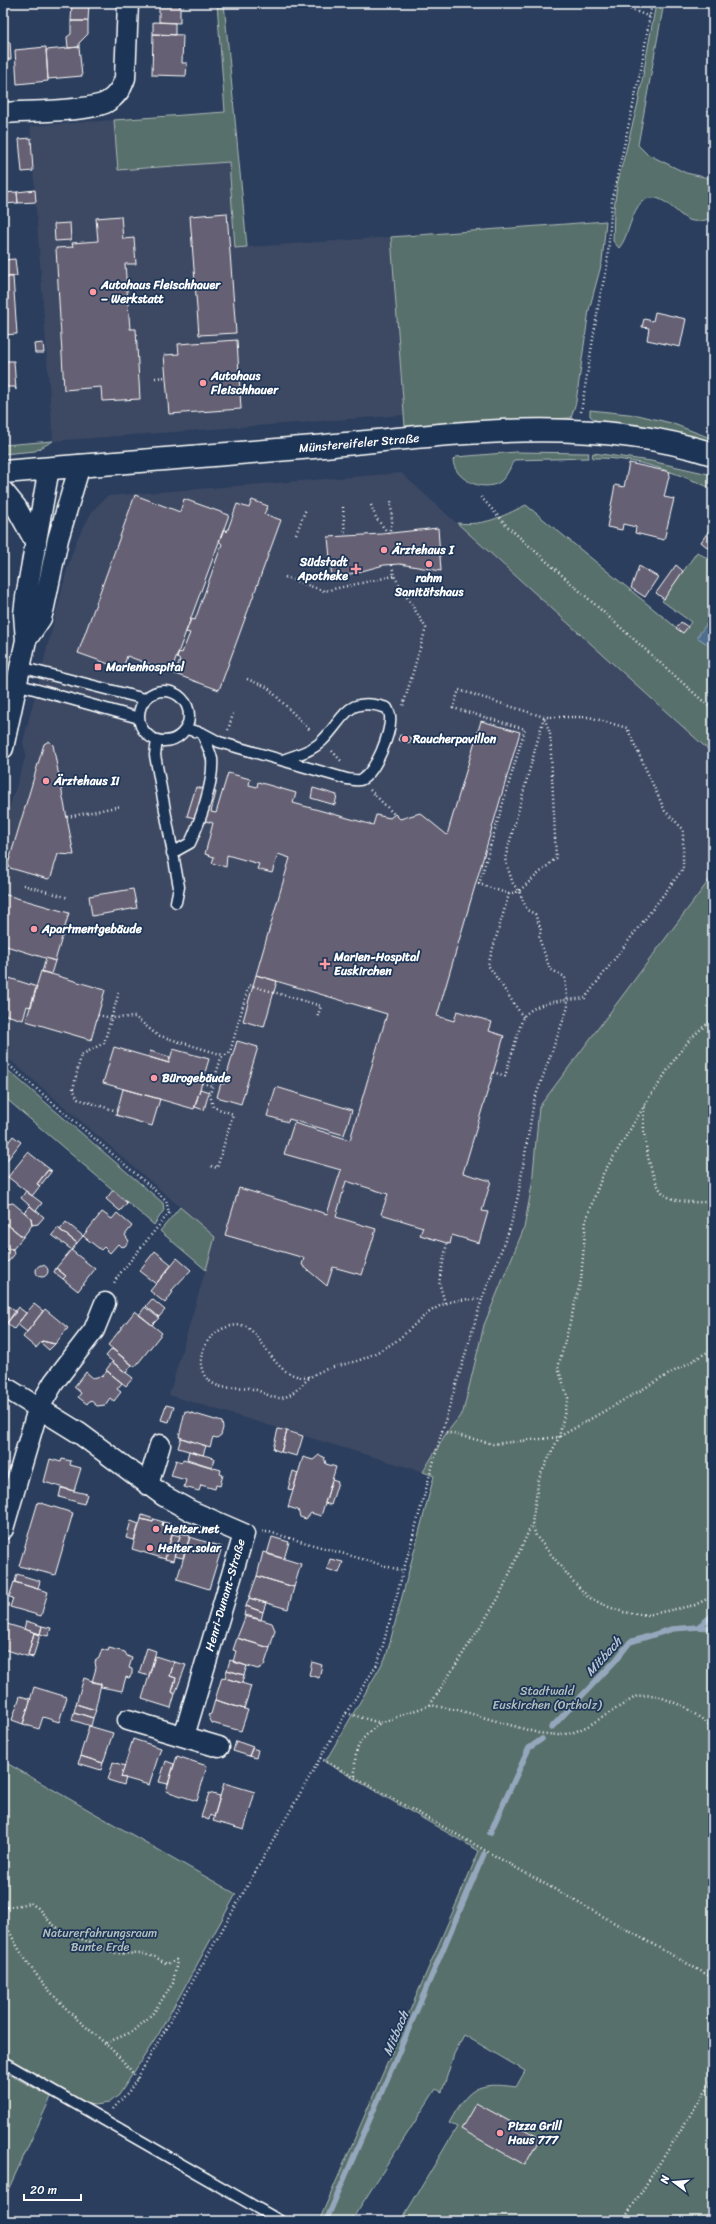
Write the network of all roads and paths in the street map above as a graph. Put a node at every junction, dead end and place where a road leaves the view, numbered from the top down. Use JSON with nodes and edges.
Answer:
{"nodes":[{"id":1,"x":128,"y":3,"type":"edge"},
{"id":2,"x":615,"y":3,"type":"edge"},
{"id":3,"x":652,"y":3,"type":"edge"},
{"id":4,"x":650,"y":17,"type":"junction"},
{"id":5,"x":3,"y":113,"type":"edge"},
{"id":6,"x":166,"y":377,"type":"dead end"},
{"id":7,"x":155,"y":378,"type":"dead end"},
{"id":8,"x":583,"y":401,"type":"dead end"},
{"id":9,"x":713,"y":454,"type":"edge"},
{"id":10,"x":80,"y":465,"type":"junction"},
{"id":11,"x":49,"y":468,"type":"junction"},
{"id":12,"x":3,"y":472,"type":"edge"},
{"id":13,"x":3,"y":492,"type":"edge"},
{"id":14,"x":481,"y":497,"type":"dead end"},
{"id":15,"x":391,"y":499,"type":"dead end"},
{"id":16,"x":371,"y":505,"type":"dead end"},
{"id":17,"x":343,"y":507,"type":"dead end"},
{"id":18,"x":306,"y":509,"type":"dead end"},
{"id":19,"x":296,"y":534,"type":"dead end"},
{"id":20,"x":345,"y":536,"type":"dead end"},
{"id":21,"x":36,"y":543,"type":"junction"},
{"id":22,"x":392,"y":565,"type":"dead end"},
{"id":23,"x":394,"y":576,"type":"junction"},
{"id":24,"x":285,"y":577,"type":"dead end"},
{"id":25,"x":26,"y":640,"type":"junction"},
{"id":26,"x":18,"y":675,"type":"junction"},
{"id":27,"x":146,"y":699,"type":"junction"},
{"id":28,"x":713,"y":710,"type":"edge"},
{"id":29,"x":234,"y":711,"type":"dead end"},
{"id":30,"x":400,"y":714,"type":"dead end"},
{"id":31,"x":544,"y":717,"type":"junction"},
{"id":32,"x":139,"y":718,"type":"junction"},
{"id":33,"x":186,"y":729,"type":"junction"},
{"id":34,"x":202,"y":733,"type":"junction"},
{"id":35,"x":157,"y":740,"type":"junction"},
{"id":36,"x":224,"y":743,"type":"junction"},
{"id":37,"x":3,"y":748,"type":"edge"},
{"id":38,"x":283,"y":760,"type":"junction"},
{"id":39,"x":121,"y":806,"type":"dead end"},
{"id":40,"x":67,"y":817,"type":"dead end"},
{"id":41,"x":172,"y":853,"type":"junction"},
{"id":42,"x":23,"y":885,"type":"dead end"},
{"id":43,"x":519,"y":891,"type":"junction"},
{"id":44,"x":509,"y":894,"type":"junction"},
{"id":45,"x":69,"y":898,"type":"dead end"},
{"id":46,"x":176,"y":902,"type":"dead end"},
{"id":47,"x":119,"y":992,"type":"dead end"},
{"id":48,"x":568,"y":1001,"type":"junction"},
{"id":49,"x":98,"y":1015,"type":"dead end"},
{"id":50,"x":523,"y":1017,"type":"junction"},
{"id":51,"x":111,"y":1018,"type":"junction"},
{"id":52,"x":317,"y":1018,"type":"dead end"},
{"id":53,"x":713,"y":1020,"type":"edge"},
{"id":54,"x":223,"y":1055,"type":"junction"},
{"id":55,"x":3,"y":1060,"type":"edge"},
{"id":56,"x":493,"y":1072,"type":"dead end"},
{"id":57,"x":202,"y":1083,"type":"dead end"},
{"id":58,"x":213,"y":1086,"type":"junction"},
{"id":59,"x":645,"y":1105,"type":"junction"},
{"id":60,"x":117,"y":1111,"type":"dead end"},
{"id":61,"x":211,"y":1166,"type":"dead end"},
{"id":62,"x":713,"y":1202,"type":"edge"},
{"id":63,"x":447,"y":1243,"type":"dead end"},
{"id":64,"x":482,"y":1299,"type":"junction"},
{"id":65,"x":105,"y":1302,"type":"joint"},
{"id":66,"x":445,"y":1303,"type":"junction"},
{"id":67,"x":713,"y":1349,"type":"edge"},
{"id":68,"x":309,"y":1377,"type":"junction"},
{"id":69,"x":3,"y":1386,"type":"edge"},
{"id":70,"x":38,"y":1409,"type":"junction"},
{"id":71,"x":442,"y":1431,"type":"junction"},
{"id":72,"x":559,"y":1437,"type":"junction"},
{"id":73,"x":160,"y":1445,"type":"dead end"},
{"id":74,"x":148,"y":1485,"type":"junction"},
{"id":75,"x":532,"y":1523,"type":"junction"},
{"id":76,"x":3,"y":1529,"type":"edge"},
{"id":77,"x":244,"y":1534,"type":"junction"},
{"id":78,"x":403,"y":1571,"type":"junction"},
{"id":79,"x":713,"y":1596,"type":"edge"},
{"id":80,"x":430,"y":1705,"type":"junction"},
{"id":81,"x":346,"y":1713,"type":"junction"},
{"id":82,"x":128,"y":1720,"type":"dead end"},
{"id":83,"x":380,"y":1723,"type":"junction"},
{"id":84,"x":713,"y":1727,"type":"edge"},
{"id":85,"x":184,"y":1736,"type":"junction"},
{"id":86,"x":219,"y":1747,"type":"dead end"},
{"id":87,"x":320,"y":1758,"type":"junction"},
{"id":88,"x":355,"y":1776,"type":"junction"},
{"id":89,"x":3,"y":1908,"type":"edge"},
{"id":90,"x":3,"y":1916,"type":"edge"},
{"id":91,"x":713,"y":1978,"type":"edge"},
{"id":92,"x":106,"y":2043,"type":"junction"},
{"id":93,"x":3,"y":2062,"type":"edge"},
{"id":94,"x":137,"y":2079,"type":"junction"},
{"id":95,"x":713,"y":2079,"type":"edge"},
{"id":96,"x":103,"y":2120,"type":"junction"},
{"id":97,"x":280,"y":2221,"type":"edge"},
{"id":98,"x":623,"y":2221,"type":"edge"}],
"edges":[{"from":1,"to":5,"type":"street"},
{"from":2,"to":4,"type":"path"},
{"from":3,"to":4,"type":"path"},
{"from":4,"to":8,"type":"path"},
{"from":6,"to":7,"type":"path"},
{"from":9,"to":10,"type":"street","name":"Münstereifeler Straße"},
{"from":10,"to":11,"type":"street","name":"Münstereifeler Straße"},
{"from":10,"to":25,"type":"street"},
{"from":11,"to":12,"type":"street","name":"Münstereifeler Straße"},
{"from":11,"to":21,"type":"street"},
{"from":13,"to":21,"type":"street"},
{"from":14,"to":28,"type":"path"},
{"from":15,"to":16,"type":"path"},
{"from":17,"to":20,"type":"path"},
{"from":18,"to":19,"type":"path"},
{"from":21,"to":25,"type":"street"},
{"from":22,"to":23,"type":"path"},
{"from":23,"to":24,"type":"path"},
{"from":23,"to":30,"type":"path"},
{"from":25,"to":26,"type":"street"},
{"from":26,"to":27,"type":"lane"},
{"from":26,"to":32,"type":"lane"},
{"from":26,"to":37,"type":"street"},
{"from":27,"to":32,"type":"lane"},
{"from":27,"to":33,"type":"lane"},
{"from":29,"to":36,"type":"path"},
{"from":31,"to":43,"type":"path"},
{"from":31,"to":43,"type":"path"},
{"from":31,"to":44,"type":"path"},
{"from":31,"to":48,"type":"path"},
{"from":32,"to":35,"type":"lane"},
{"from":33,"to":34,"type":"lane"},
{"from":33,"to":35,"type":"lane"},
{"from":34,"to":36,"type":"lane"},
{"from":34,"to":41,"type":"lane"},
{"from":35,"to":41,"type":"lane"},
{"from":36,"to":38,"type":"lane"},
{"from":38,"to":38,"type":"lane"},
{"from":39,"to":40,"type":"path"},
{"from":41,"to":46,"type":"lane"},
{"from":42,"to":45,"type":"path"},
{"from":43,"to":44,"type":"path"},
{"from":43,"to":48,"type":"path"},
{"from":44,"to":50,"type":"path"},
{"from":47,"to":51,"type":"path"},
{"from":48,"to":50,"type":"path"},
{"from":48,"to":64,"type":"path"},
{"from":49,"to":51,"type":"path"},
{"from":50,"to":56,"type":"path"},
{"from":51,"to":54,"type":"path"},
{"from":51,"to":60,"type":"path"},
{"from":52,"to":54,"type":"path"},
{"from":53,"to":59,"type":"path"},
{"from":54,"to":58,"type":"path"},
{"from":55,"to":65,"type":"path"},
{"from":57,"to":58,"type":"path"},
{"from":58,"to":61,"type":"path"},
{"from":59,"to":62,"type":"path"},
{"from":59,"to":72,"type":"path"},
{"from":63,"to":66,"type":"path"},
{"from":64,"to":66,"type":"path"},
{"from":64,"to":71,"type":"path"},
{"from":65,"to":70,"type":"street"},
{"from":66,"to":68,"type":"path"},
{"from":67,"to":72,"type":"path"},
{"from":68,"to":68,"type":"path"},
{"from":69,"to":70,"type":"street","name":"Henri-Dunant-Straße"},
{"from":70,"to":74,"type":"street","name":"Henri-Dunant-Straße"},
{"from":70,"to":76,"type":"street"},
{"from":71,"to":72,"type":"path"},
{"from":71,"to":78,"type":"path"},
{"from":72,"to":75,"type":"path"},
{"from":73,"to":74,"type":"street"},
{"from":74,"to":77,"type":"street","name":"Henri-Dunant-Straße"},
{"from":75,"to":79,"type":"path"},
{"from":75,"to":80,"type":"path"},
{"from":77,"to":78,"type":"path"},
{"from":77,"to":85,"type":"street","name":"Henri-Dunant-Straße"},
{"from":78,"to":81,"type":"path"},
{"from":80,"to":83,"type":"path"},
{"from":80,"to":84,"type":"path"},
{"from":81,"to":83,"type":"path"},
{"from":81,"to":87,"type":"path"},
{"from":82,"to":85,"type":"street"},
{"from":83,"to":88,"type":"path"},
{"from":85,"to":86,"type":"street"},
{"from":87,"to":88,"type":"path"},
{"from":87,"to":94,"type":"path"},
{"from":88,"to":91,"type":"path"},
{"from":89,"to":92,"type":"path"},
{"from":90,"to":92,"type":"path"},
{"from":92,"to":94,"type":"path"},
{"from":93,"to":96,"type":"lane"},
{"from":94,"to":96,"type":"path"},
{"from":95,"to":98,"type":"path"},
{"from":96,"to":97,"type":"lane"}]}
